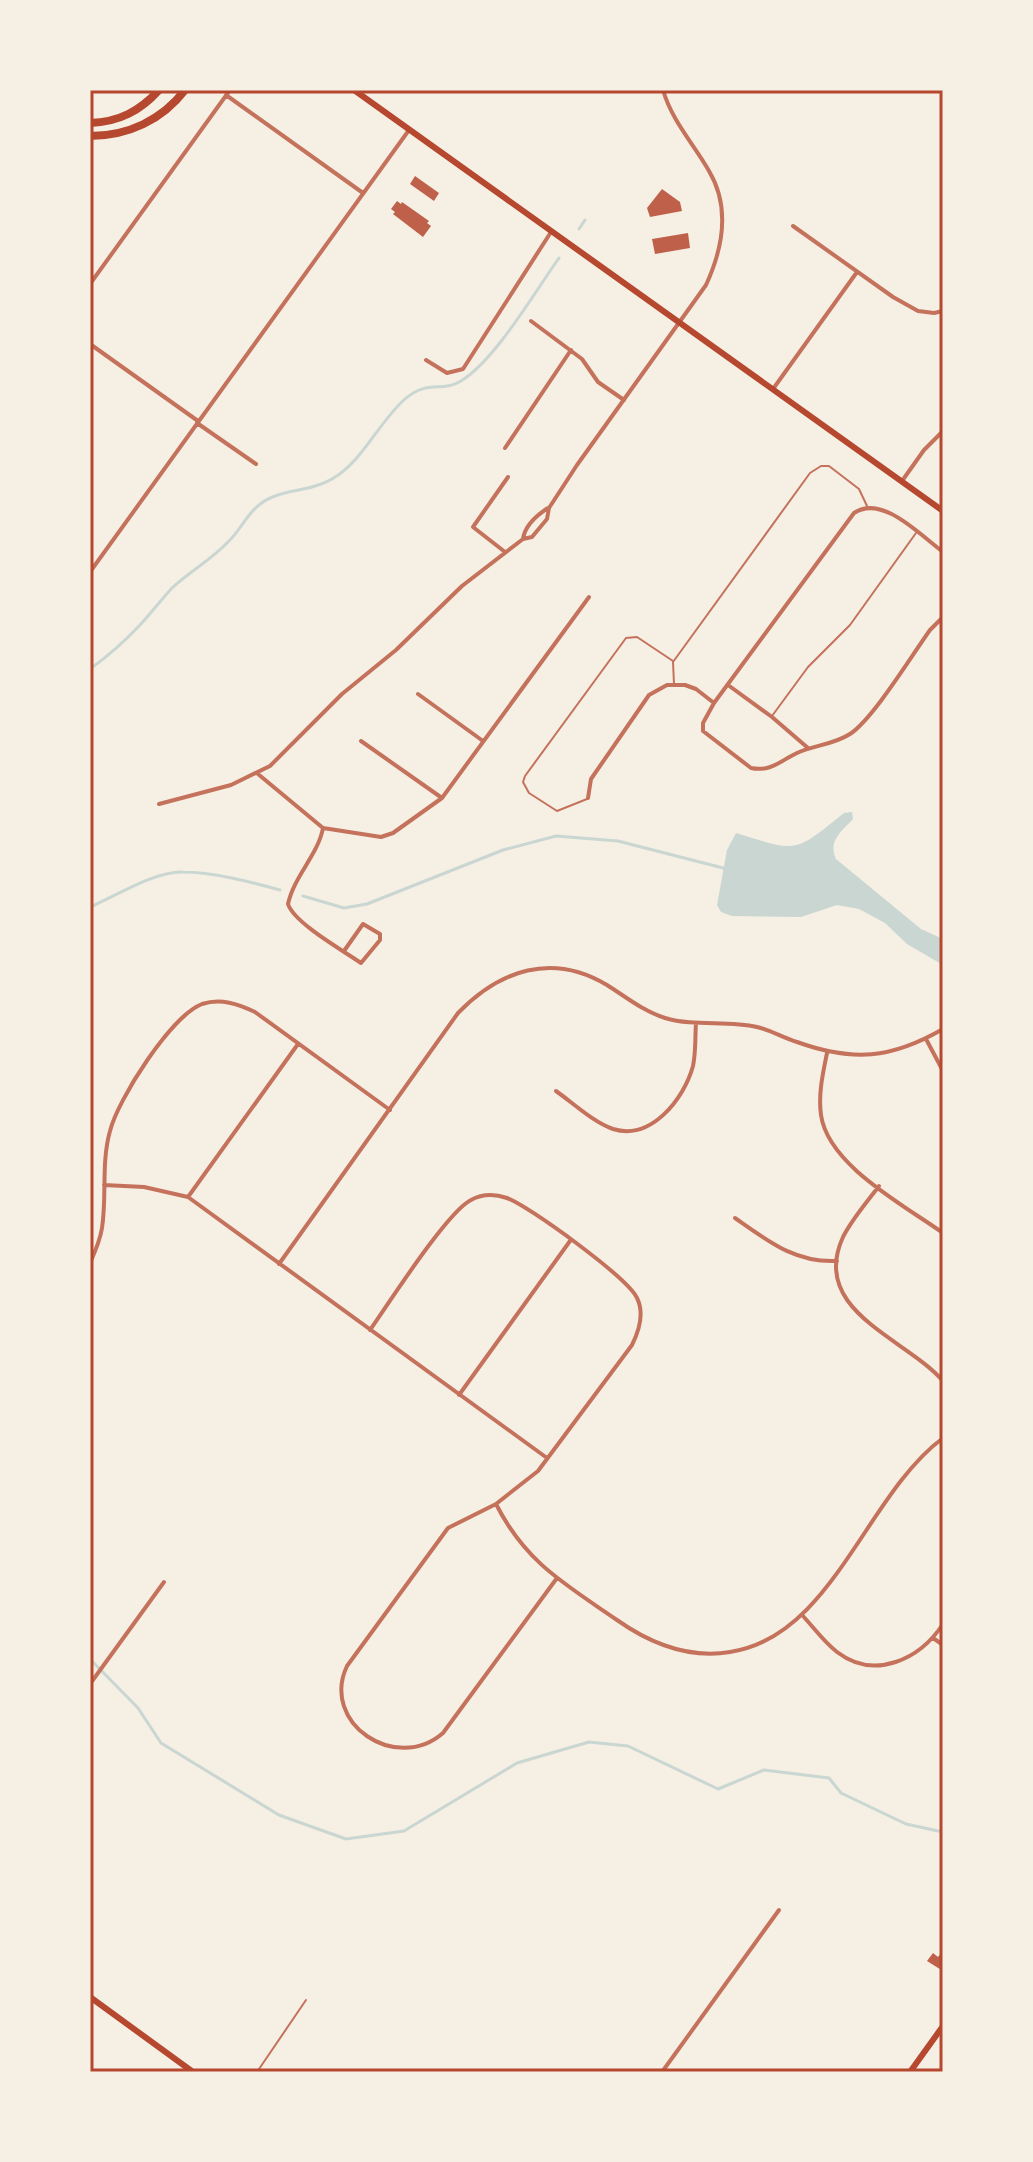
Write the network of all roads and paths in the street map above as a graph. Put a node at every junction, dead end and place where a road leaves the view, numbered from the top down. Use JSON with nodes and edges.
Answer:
{"nodes":[{"id":1,"x":159,"y":90,"type":"edge"},
{"id":2,"x":185,"y":90,"type":"edge"},
{"id":3,"x":354,"y":90,"type":"edge"},
{"id":4,"x":663,"y":90,"type":"edge"},
{"id":5,"x":228,"y":93,"type":"edge"},
{"id":6,"x":90,"y":123,"type":"edge"},
{"id":7,"x":409,"y":130,"type":"junction"},
{"id":8,"x":90,"y":136,"type":"edge"},
{"id":9,"x":363,"y":193,"type":"junction"},
{"id":10,"x":793,"y":226,"type":"dead end"},
{"id":11,"x":551,"y":232,"type":"junction"},
{"id":12,"x":857,"y":272,"type":"junction"},
{"id":13,"x":90,"y":284,"type":"edge"},
{"id":14,"x":943,"y":311,"type":"edge"},
{"id":15,"x":531,"y":321,"type":"dead end"},
{"id":16,"x":679,"y":322,"type":"junction"},
{"id":17,"x":90,"y":344,"type":"edge"},
{"id":18,"x":571,"y":350,"type":"junction"},
{"id":19,"x":426,"y":360,"type":"dead end"},
{"id":20,"x":773,"y":389,"type":"junction"},
{"id":21,"x":624,"y":400,"type":"junction"},
{"id":22,"x":198,"y":422,"type":"junction"},
{"id":23,"x":943,"y":431,"type":"edge"},
{"id":24,"x":505,"y":448,"type":"dead end"},
{"id":25,"x":256,"y":464,"type":"dead end"},
{"id":26,"x":508,"y":477,"type":"dead end"},
{"id":27,"x":902,"y":481,"type":"junction"},
{"id":28,"x":867,"y":506,"type":"junction"},
{"id":29,"x":549,"y":508,"type":"junction"},
{"id":30,"x":943,"y":511,"type":"edge"},
{"id":31,"x":917,"y":533,"type":"junction"},
{"id":32,"x":523,"y":539,"type":"junction"},
{"id":33,"x":505,"y":552,"type":"junction"},
{"id":34,"x":943,"y":552,"type":"edge"},
{"id":35,"x":90,"y":572,"type":"edge"},
{"id":36,"x":589,"y":597,"type":"dead end"},
{"id":37,"x":943,"y":617,"type":"edge"},
{"id":38,"x":673,"y":662,"type":"junction"},
{"id":39,"x":674,"y":684,"type":"junction"},
{"id":40,"x":728,"y":685,"type":"junction"},
{"id":41,"x":418,"y":694,"type":"dead end"},
{"id":42,"x":714,"y":703,"type":"junction"},
{"id":43,"x":772,"y":717,"type":"junction"},
{"id":44,"x":361,"y":741,"type":"dead end"},
{"id":45,"x":483,"y":741,"type":"junction"},
{"id":46,"x":809,"y":748,"type":"junction"},
{"id":47,"x":258,"y":774,"type":"junction"},
{"id":48,"x":442,"y":798,"type":"junction"},
{"id":49,"x":588,"y":798,"type":"joint"},
{"id":50,"x":159,"y":804,"type":"dead end"},
{"id":51,"x":323,"y":828,"type":"junction"},
{"id":52,"x":344,"y":951,"type":"junction"},
{"id":53,"x":696,"y":1023,"type":"junction"},
{"id":54,"x":943,"y":1029,"type":"edge"},
{"id":55,"x":926,"y":1039,"type":"junction"},
{"id":56,"x":298,"y":1044,"type":"junction"},
{"id":57,"x":827,"y":1053,"type":"junction"},
{"id":58,"x":943,"y":1071,"type":"edge"},
{"id":59,"x":556,"y":1091,"type":"dead end"},
{"id":60,"x":390,"y":1110,"type":"junction"},
{"id":61,"x":104,"y":1185,"type":"junction"},
{"id":62,"x":879,"y":1186,"type":"junction"},
{"id":63,"x":188,"y":1197,"type":"junction"},
{"id":64,"x":735,"y":1218,"type":"dead end"},
{"id":65,"x":943,"y":1233,"type":"edge"},
{"id":66,"x":570,"y":1241,"type":"junction"},
{"id":67,"x":90,"y":1244,"type":"edge"},
{"id":68,"x":97,"y":1247,"type":"junction"},
{"id":69,"x":837,"y":1261,"type":"junction"},
{"id":70,"x":90,"y":1263,"type":"edge"},
{"id":71,"x":279,"y":1264,"type":"junction"},
{"id":72,"x":370,"y":1330,"type":"junction"},
{"id":73,"x":943,"y":1381,"type":"edge"},
{"id":74,"x":459,"y":1395,"type":"junction"},
{"id":75,"x":943,"y":1438,"type":"edge"},
{"id":76,"x":548,"y":1459,"type":"junction"},
{"id":77,"x":496,"y":1504,"type":"junction"},
{"id":78,"x":557,"y":1578,"type":"junction"},
{"id":79,"x":164,"y":1582,"type":"dead end"},
{"id":80,"x":803,"y":1616,"type":"junction"},
{"id":81,"x":943,"y":1624,"type":"edge"},
{"id":82,"x":933,"y":1638,"type":"junction"},
{"id":83,"x":943,"y":1645,"type":"edge"},
{"id":84,"x":90,"y":1683,"type":"edge"},
{"id":85,"x":779,"y":1910,"type":"dead end"},
{"id":86,"x":90,"y":1997,"type":"edge"},
{"id":87,"x":306,"y":2000,"type":"dead end"},
{"id":88,"x":943,"y":2026,"type":"edge"},
{"id":89,"x":193,"y":2072,"type":"edge"},
{"id":90,"x":257,"y":2072,"type":"edge"},
{"id":91,"x":662,"y":2072,"type":"edge"},
{"id":92,"x":910,"y":2072,"type":"edge"}],
"edges":[{"from":1,"to":6,"type":"highway"},
{"from":2,"to":8,"type":"highway"},
{"from":3,"to":7,"type":"main road"},
{"from":4,"to":16,"type":"street"},
{"from":5,"to":9,"type":"street"},
{"from":5,"to":13,"type":"street"},
{"from":7,"to":9,"type":"street"},
{"from":7,"to":11,"type":"main road"},
{"from":9,"to":22,"type":"street"},
{"from":10,"to":12,"type":"street"},
{"from":11,"to":16,"type":"main road"},
{"from":11,"to":19,"type":"street"},
{"from":12,"to":14,"type":"street"},
{"from":12,"to":20,"type":"street"},
{"from":15,"to":18,"type":"street"},
{"from":16,"to":20,"type":"main road"},
{"from":16,"to":21,"type":"street"},
{"from":17,"to":22,"type":"street"},
{"from":18,"to":21,"type":"street"},
{"from":18,"to":24,"type":"street"},
{"from":20,"to":27,"type":"main road"},
{"from":21,"to":29,"type":"street"},
{"from":22,"to":25,"type":"street"},
{"from":22,"to":35,"type":"street"},
{"from":23,"to":27,"type":"street"},
{"from":26,"to":33,"type":"street"},
{"from":27,"to":30,"type":"main road"},
{"from":28,"to":31,"type":"street"},
{"from":28,"to":38,"type":"lane"},
{"from":28,"to":40,"type":"street"},
{"from":29,"to":32,"type":"street"},
{"from":29,"to":32,"type":"street"},
{"from":31,"to":34,"type":"street"},
{"from":31,"to":43,"type":"lane"},
{"from":32,"to":33,"type":"street"},
{"from":33,"to":47,"type":"street"},
{"from":36,"to":45,"type":"street"},
{"from":37,"to":46,"type":"street"},
{"from":38,"to":39,"type":"lane"},
{"from":38,"to":49,"type":"lane"},
{"from":39,"to":42,"type":"street"},
{"from":39,"to":49,"type":"street"},
{"from":40,"to":42,"type":"street"},
{"from":40,"to":43,"type":"street"},
{"from":41,"to":45,"type":"street"},
{"from":42,"to":46,"type":"street"},
{"from":43,"to":46,"type":"street"},
{"from":44,"to":48,"type":"street"},
{"from":45,"to":48,"type":"street"},
{"from":47,"to":50,"type":"street"},
{"from":47,"to":51,"type":"street"},
{"from":48,"to":51,"type":"street"},
{"from":51,"to":52,"type":"street"},
{"from":52,"to":52,"type":"street"},
{"from":53,"to":57,"type":"street"},
{"from":53,"to":59,"type":"street"},
{"from":53,"to":60,"type":"street"},
{"from":54,"to":55,"type":"street"},
{"from":55,"to":57,"type":"street"},
{"from":55,"to":58,"type":"street"},
{"from":56,"to":60,"type":"street"},
{"from":56,"to":61,"type":"street"},
{"from":56,"to":63,"type":"street"},
{"from":57,"to":62,"type":"street"},
{"from":60,"to":71,"type":"street"},
{"from":61,"to":63,"type":"street"},
{"from":61,"to":68,"type":"street"},
{"from":62,"to":65,"type":"street"},
{"from":62,"to":69,"type":"street"},
{"from":63,"to":71,"type":"street"},
{"from":64,"to":69,"type":"street"},
{"from":66,"to":72,"type":"street"},
{"from":66,"to":74,"type":"street"},
{"from":66,"to":76,"type":"street"},
{"from":67,"to":68,"type":"street"},
{"from":68,"to":70,"type":"street"},
{"from":69,"to":73,"type":"street"},
{"from":71,"to":72,"type":"street"},
{"from":72,"to":74,"type":"street"},
{"from":74,"to":76,"type":"street"},
{"from":75,"to":80,"type":"street"},
{"from":76,"to":77,"type":"street"},
{"from":77,"to":78,"type":"street"},
{"from":77,"to":78,"type":"street"},
{"from":78,"to":80,"type":"street"},
{"from":79,"to":84,"type":"street"},
{"from":80,"to":82,"type":"street"},
{"from":81,"to":82,"type":"street"},
{"from":82,"to":83,"type":"street"},
{"from":85,"to":91,"type":"street"},
{"from":86,"to":89,"type":"main road"},
{"from":87,"to":90,"type":"lane"},
{"from":88,"to":92,"type":"main road"}]}
